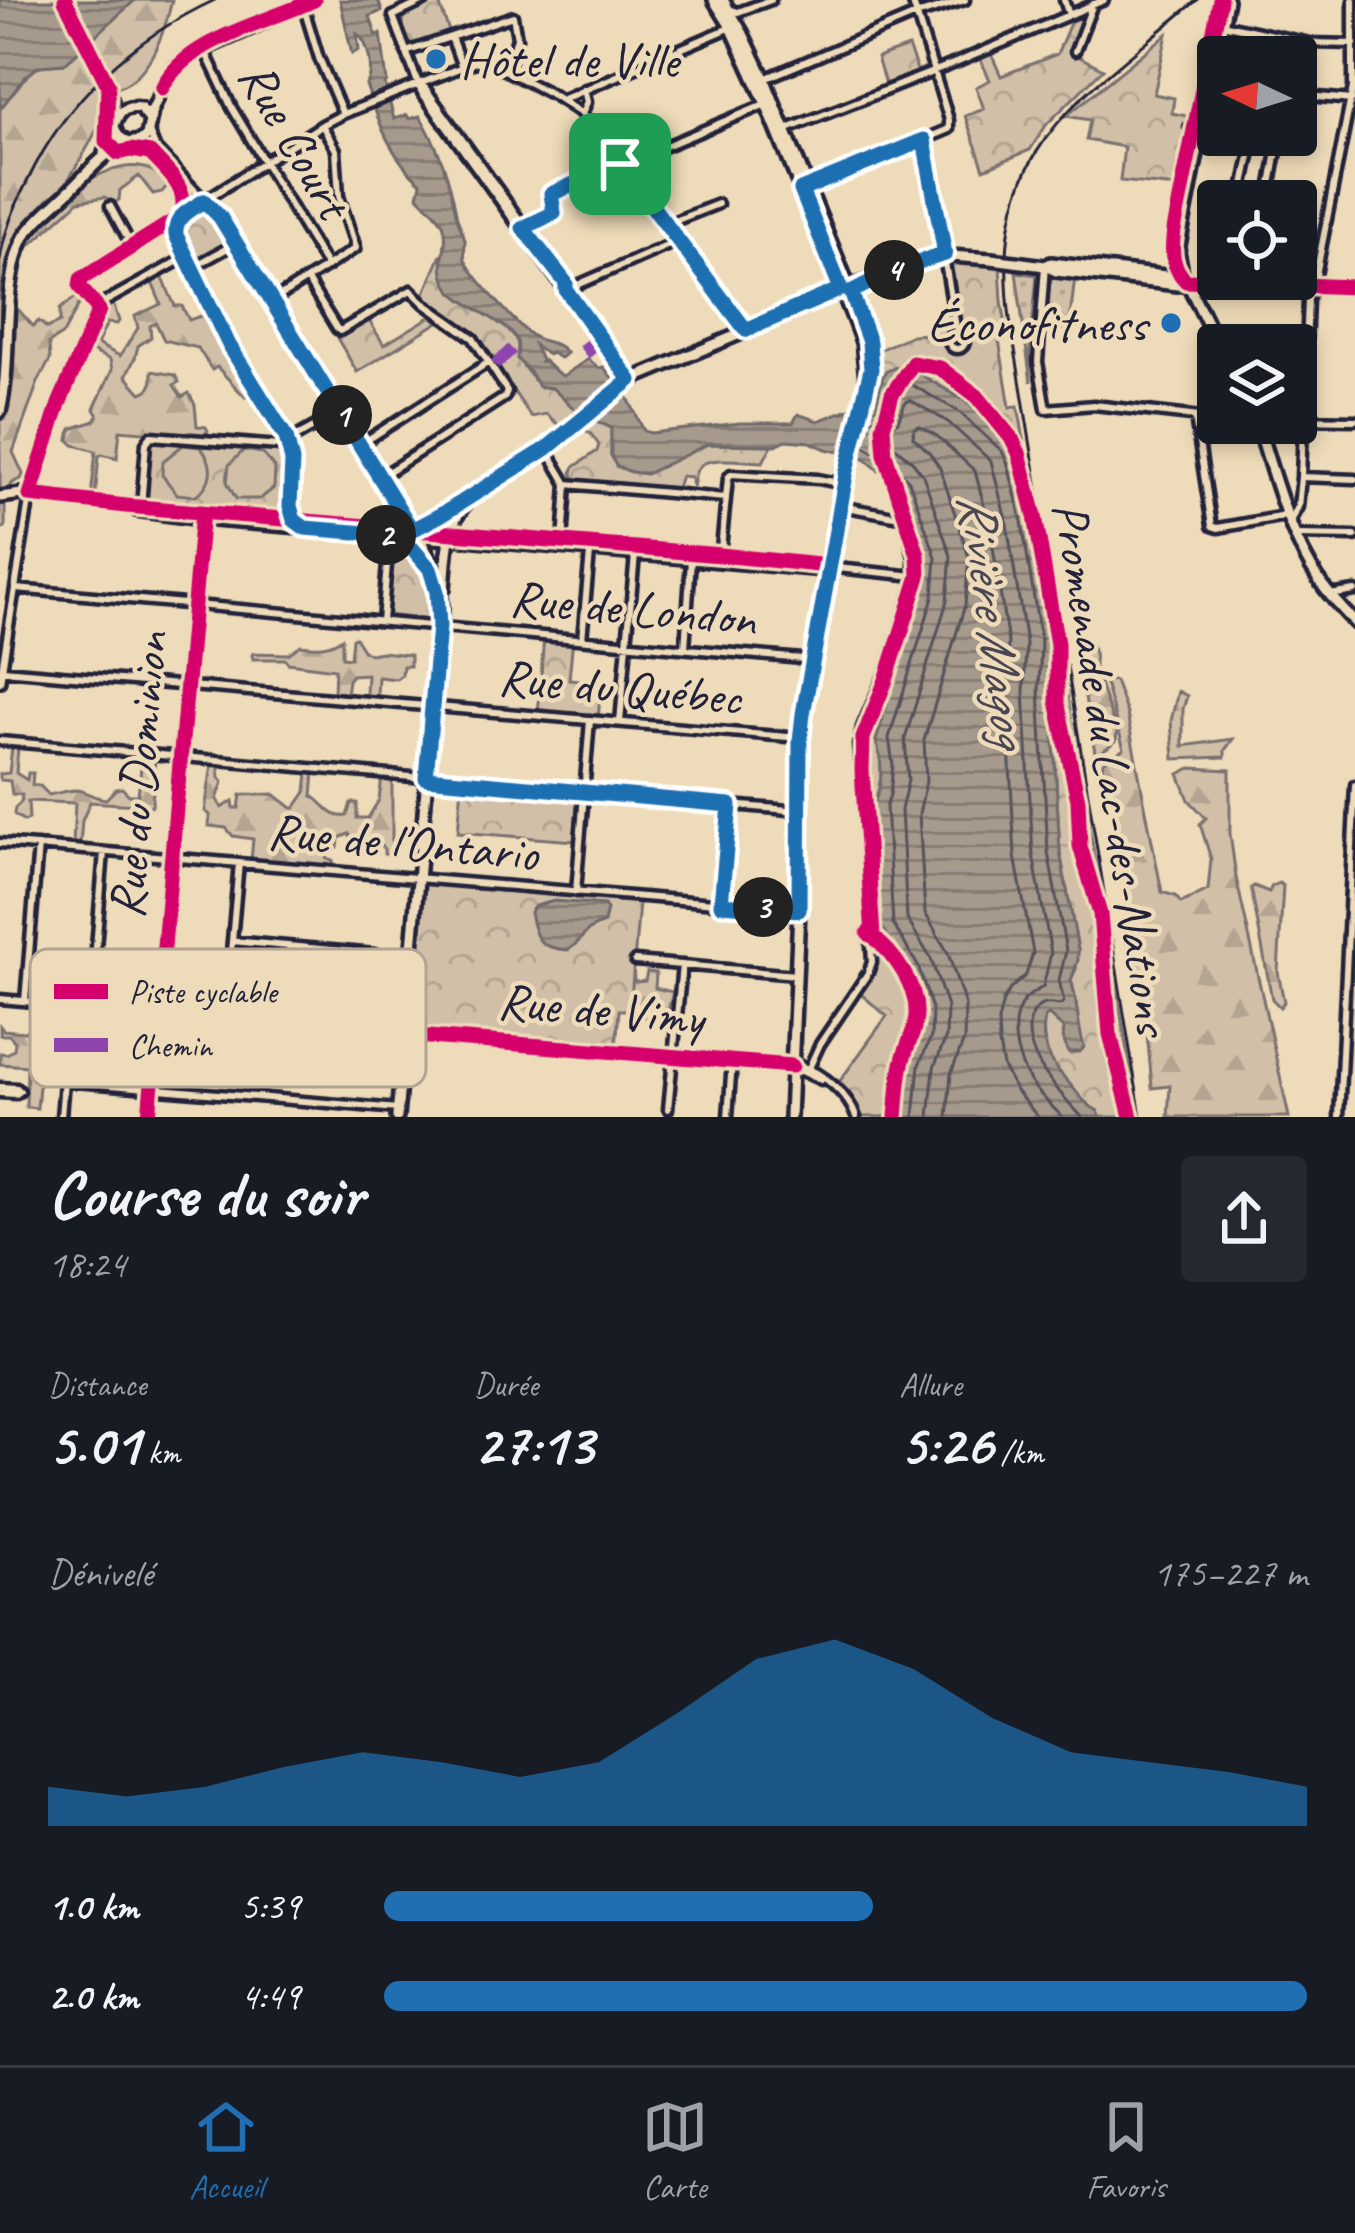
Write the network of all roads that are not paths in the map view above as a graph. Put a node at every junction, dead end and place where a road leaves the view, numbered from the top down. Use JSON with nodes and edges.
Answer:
{"nodes":[{"id":1,"x":65,"y":0,"type":"edge"},
{"id":2,"x":426,"y":0,"type":"edge"},
{"id":3,"x":771,"y":0,"type":"edge"},
{"id":4,"x":912,"y":0,"type":"edge"},
{"id":5,"x":965,"y":0,"type":"edge"},
{"id":6,"x":1064,"y":0,"type":"edge"},
{"id":7,"x":1104,"y":0,"type":"edge"},
{"id":8,"x":1223,"y":0,"type":"edge"},
{"id":9,"x":1353,"y":0,"type":"edge"},
{"id":10,"x":308,"y":3,"type":"edge"},
{"id":11,"x":1093,"y":4,"type":"junction"},
{"id":12,"x":729,"y":13,"type":"edge"},
{"id":13,"x":916,"y":15,"type":"junction"},
{"id":14,"x":1069,"y":15,"type":"junction"},
{"id":15,"x":1222,"y":24,"type":"junction"},
{"id":16,"x":1220,"y":36,"type":"edge"},
{"id":17,"x":451,"y":37,"type":"junction"},
{"id":18,"x":1354,"y":44,"type":"edge"},
{"id":19,"x":203,"y":47,"type":"junction"},
{"id":20,"x":1075,"y":51,"type":"dead end"},
{"id":21,"x":406,"y":52,"type":"junction"},
{"id":22,"x":462,"y":67,"type":"junction"},
{"id":23,"x":507,"y":70,"type":"junction"},
{"id":24,"x":934,"y":71,"type":"junction"},
{"id":25,"x":762,"y":83,"type":"junction"},
{"id":26,"x":418,"y":84,"type":"junction"},
{"id":27,"x":108,"y":85,"type":"junction"},
{"id":28,"x":162,"y":88,"type":"junction"},
{"id":29,"x":584,"y":89,"type":"junction"},
{"id":30,"x":1317,"y":97,"type":"edge"},
{"id":31,"x":561,"y":100,"type":"junction"},
{"id":32,"x":1352,"y":100,"type":"junction"},
{"id":33,"x":766,"y":104,"type":"junction"},
{"id":34,"x":134,"y":106,"type":"junction"},
{"id":35,"x":343,"y":113,"type":"junction"},
{"id":36,"x":582,"y":114,"type":"junction"},
{"id":37,"x":115,"y":123,"type":"junction"},
{"id":38,"x":1197,"y":123,"type":"edge"},
{"id":39,"x":150,"y":124,"type":"junction"},
{"id":40,"x":322,"y":124,"type":"junction"},
{"id":41,"x":1194,"y":130,"type":"junction"},
{"id":42,"x":1197,"y":131,"type":"edge"},
{"id":43,"x":782,"y":132,"type":"junction"},
{"id":44,"x":924,"y":140,"type":"junction"},
{"id":45,"x":130,"y":143,"type":"junction"},
{"id":46,"x":102,"y":158,"type":"junction"},
{"id":47,"x":264,"y":162,"type":"junction"},
{"id":48,"x":620,"y":164,"type":"junction"},
{"id":49,"x":220,"y":189,"type":"junction"},
{"id":50,"x":804,"y":189,"type":"junction"},
{"id":51,"x":204,"y":201,"type":"junction"},
{"id":52,"x":718,"y":204,"type":"dead end"},
{"id":53,"x":110,"y":206,"type":"dead end"},
{"id":54,"x":181,"y":216,"type":"junction"},
{"id":55,"x":220,"y":217,"type":"junction"},
{"id":56,"x":667,"y":224,"type":"junction"},
{"id":57,"x":521,"y":229,"type":"junction"},
{"id":58,"x":678,"y":242,"type":"junction"},
{"id":59,"x":235,"y":244,"type":"junction"},
{"id":60,"x":131,"y":245,"type":"junction"},
{"id":61,"x":945,"y":254,"type":"junction"},
{"id":62,"x":186,"y":257,"type":"junction"},
{"id":63,"x":1045,"y":266,"type":"junction"},
{"id":64,"x":327,"y":267,"type":"junction"},
{"id":65,"x":191,"y":268,"type":"junction"},
{"id":66,"x":1317,"y":270,"type":"edge"},
{"id":67,"x":307,"y":280,"type":"junction"},
{"id":68,"x":1186,"y":281,"type":"junction"},
{"id":69,"x":1197,"y":281,"type":"edge"},
{"id":70,"x":1317,"y":287,"type":"edge"},
{"id":71,"x":1355,"y":287,"type":"edge"},
{"id":72,"x":566,"y":290,"type":"junction"},
{"id":73,"x":846,"y":290,"type":"junction"},
{"id":74,"x":271,"y":302,"type":"junction"},
{"id":75,"x":99,"y":310,"type":"junction"},
{"id":76,"x":1208,"y":324,"type":"edge"},
{"id":77,"x":746,"y":330,"type":"junction"},
{"id":78,"x":957,"y":333,"type":"dead end"},
{"id":79,"x":489,"y":362,"type":"junction"},
{"id":80,"x":626,"y":383,"type":"junction"},
{"id":81,"x":0,"y":412,"type":"edge"},
{"id":82,"x":340,"y":412,"type":"junction"},
{"id":83,"x":1195,"y":417,"type":"joint"},
{"id":84,"x":1317,"y":419,"type":"edge"},
{"id":85,"x":1355,"y":420,"type":"edge"},
{"id":86,"x":289,"y":443,"type":"junction"},
{"id":87,"x":1264,"y":444,"type":"edge"},
{"id":88,"x":1300,"y":444,"type":"edge"},
{"id":89,"x":361,"y":445,"type":"junction"},
{"id":90,"x":546,"y":449,"type":"junction"},
{"id":91,"x":380,"y":477,"type":"junction"},
{"id":92,"x":1301,"y":477,"type":"junction"},
{"id":93,"x":1355,"y":479,"type":"edge"},
{"id":94,"x":567,"y":484,"type":"junction"},
{"id":95,"x":844,"y":484,"type":"junction"},
{"id":96,"x":291,"y":492,"type":"junction"},
{"id":97,"x":30,"y":495,"type":"junction"},
{"id":98,"x":474,"y":495,"type":"junction"},
{"id":99,"x":0,"y":497,"type":"edge"},
{"id":100,"x":726,"y":498,"type":"junction"},
{"id":101,"x":840,"y":506,"type":"junction"},
{"id":102,"x":141,"y":509,"type":"junction"},
{"id":103,"x":446,"y":512,"type":"junction"},
{"id":104,"x":1291,"y":513,"type":"junction"},
{"id":105,"x":202,"y":515,"type":"junction"},
{"id":106,"x":276,"y":518,"type":"junction"},
{"id":107,"x":294,"y":520,"type":"junction"},
{"id":108,"x":305,"y":528,"type":"junction"},
{"id":109,"x":380,"y":534,"type":"junction"},
{"id":110,"x":1296,"y":535,"type":"junction"},
{"id":111,"x":422,"y":536,"type":"junction"},
{"id":112,"x":449,"y":536,"type":"junction"},
{"id":113,"x":1355,"y":536,"type":"edge"},
{"id":114,"x":563,"y":542,"type":"junction"},
{"id":115,"x":590,"y":551,"type":"junction"},
{"id":116,"x":388,"y":554,"type":"dead end"},
{"id":117,"x":634,"y":555,"type":"junction"},
{"id":118,"x":721,"y":559,"type":"junction"},
{"id":119,"x":691,"y":560,"type":"junction"},
{"id":120,"x":830,"y":568,"type":"junction"},
{"id":121,"x":430,"y":569,"type":"junction"},
{"id":122,"x":914,"y":576,"type":"junction"},
{"id":123,"x":16,"y":589,"type":"junction"},
{"id":124,"x":1355,"y":591,"type":"edge"},
{"id":125,"x":1330,"y":595,"type":"junction"},
{"id":126,"x":194,"y":604,"type":"junction"},
{"id":127,"x":442,"y":609,"type":"junction"},
{"id":128,"x":382,"y":621,"type":"junction"},
{"id":129,"x":1355,"y":623,"type":"edge"},
{"id":130,"x":439,"y":626,"type":"junction"},
{"id":131,"x":582,"y":639,"type":"junction"},
{"id":132,"x":627,"y":643,"type":"junction"},
{"id":133,"x":685,"y":648,"type":"junction"},
{"id":134,"x":813,"y":660,"type":"junction"},
{"id":135,"x":3,"y":670,"type":"junction"},
{"id":136,"x":0,"y":682,"type":"edge"},
{"id":137,"x":187,"y":686,"type":"junction"},
{"id":138,"x":432,"y":706,"type":"junction"},
{"id":139,"x":590,"y":720,"type":"junction"},
{"id":140,"x":620,"y":722,"type":"junction"},
{"id":141,"x":800,"y":737,"type":"junction"},
{"id":142,"x":0,"y":741,"type":"edge"},
{"id":143,"x":181,"y":757,"type":"junction"},
{"id":144,"x":426,"y":778,"type":"junction"},
{"id":145,"x":1355,"y":785,"type":"edge"},
{"id":146,"x":584,"y":791,"type":"junction"},
{"id":147,"x":730,"y":805,"type":"junction"},
{"id":148,"x":800,"y":811,"type":"junction"},
{"id":149,"x":1354,"y":830,"type":"edge"},
{"id":150,"x":0,"y":843,"type":"edge"},
{"id":151,"x":38,"y":846,"type":"junction"},
{"id":152,"x":104,"y":852,"type":"junction"},
{"id":153,"x":172,"y":858,"type":"junction"},
{"id":154,"x":238,"y":863,"type":"junction"},
{"id":155,"x":417,"y":878,"type":"junction"},
{"id":156,"x":576,"y":892,"type":"junction"},
{"id":157,"x":721,"y":904,"type":"junction"},
{"id":158,"x":799,"y":910,"type":"junction"},
{"id":159,"x":232,"y":941,"type":"junction"},
{"id":160,"x":96,"y":949,"type":"edge"},
{"id":161,"x":164,"y":949,"type":"edge"},
{"id":162,"x":231,"y":949,"type":"edge"},
{"id":163,"x":320,"y":949,"type":"edge"},
{"id":164,"x":411,"y":949,"type":"edge"},
{"id":165,"x":635,"y":961,"type":"dead end"},
{"id":166,"x":682,"y":965,"type":"junction"},
{"id":167,"x":796,"y":975,"type":"junction"},
{"id":168,"x":1351,"y":986,"type":"edge"},
{"id":169,"x":0,"y":999,"type":"edge"},
{"id":170,"x":25,"y":1001,"type":"junction"},
{"id":171,"x":30,"y":1001,"type":"edge"},
{"id":172,"x":426,"y":1037,"type":"edge"},
{"id":173,"x":673,"y":1057,"type":"junction"},
{"id":174,"x":732,"y":1061,"type":"junction"},
{"id":175,"x":792,"y":1066,"type":"junction"},
{"id":176,"x":809,"y":1068,"type":"junction"},
{"id":177,"x":64,"y":1087,"type":"edge"},
{"id":178,"x":127,"y":1087,"type":"edge"},
{"id":179,"x":834,"y":1088,"type":"junction"},
{"id":180,"x":152,"y":1089,"type":"junction"},
{"id":181,"x":668,"y":1109,"type":"dead end"},
{"id":182,"x":397,"y":1113,"type":"edge"},
{"id":183,"x":62,"y":1117,"type":"edge"},
{"id":184,"x":149,"y":1117,"type":"edge"},
{"id":185,"x":728,"y":1117,"type":"edge"},
{"id":186,"x":790,"y":1117,"type":"edge"},
{"id":187,"x":856,"y":1117,"type":"edge"},
{"id":188,"x":1339,"y":1117,"type":"edge"}],
"edges":[{"from":1,"to":27,"type":"street","bridge":true},
{"from":2,"to":21,"type":"street"},
{"from":3,"to":12,"type":"street"},
{"from":4,"to":13,"type":"street"},
{"from":5,"to":13,"type":"street"},
{"from":6,"to":14,"type":"street"},
{"from":7,"to":11,"type":"street"},
{"from":8,"to":15,"type":"main road"},
{"from":8,"to":41,"type":"main road"},
{"from":9,"to":18,"type":"street"},
{"from":10,"to":19,"type":"main road"},
{"from":10,"to":35,"type":"street"},
{"from":11,"to":14,"type":"street"},
{"from":11,"to":20,"type":"street"},
{"from":12,"to":25,"type":"main road"},
{"from":12,"to":29,"type":"street"},
{"from":13,"to":24,"type":"street"},
{"from":13,"to":25,"type":"street"},
{"from":14,"to":24,"type":"street"},
{"from":15,"to":16,"type":"main road"},
{"from":15,"to":18,"type":"street"},
{"from":17,"to":21,"type":"street"},
{"from":17,"to":22,"type":"street"},
{"from":17,"to":23,"type":"street"},
{"from":18,"to":32,"type":"street"},
{"from":19,"to":28,"type":"main road"},
{"from":19,"to":47,"type":"street","name":"Rue Court"},
{"from":21,"to":26,"type":"street"},
{"from":22,"to":23,"type":"street"},
{"from":22,"to":26,"type":"street"},
{"from":23,"to":31,"type":"street"},
{"from":24,"to":43,"type":"street"},
{"from":24,"to":44,"type":"street"},
{"from":25,"to":33,"type":"main road"},
{"from":25,"to":43,"type":"main road"},
{"from":26,"to":35,"type":"street"},
{"from":26,"to":57,"type":"street"},
{"from":27,"to":34,"type":"street"},
{"from":27,"to":37,"type":"street"},
{"from":28,"to":34,"type":"main road"},
{"from":28,"to":39,"type":"main road"},
{"from":29,"to":31,"type":"street"},
{"from":29,"to":36,"type":"street"},
{"from":30,"to":32,"type":"street"},
{"from":31,"to":36,"type":"street"},
{"from":32,"to":66,"type":"street"},
{"from":33,"to":43,"type":"main road"},
{"from":33,"to":48,"type":"street"},
{"from":34,"to":37,"type":"main road"},
{"from":34,"to":39,"type":"main road"},
{"from":35,"to":40,"type":"street"},
{"from":36,"to":48,"type":"street"},
{"from":37,"to":45,"type":"main road"},
{"from":37,"to":46,"type":"main road"},
{"from":38,"to":41,"type":"main road"},
{"from":39,"to":45,"type":"main road"},
{"from":39,"to":51,"type":"street"},
{"from":40,"to":47,"type":"street"},
{"from":40,"to":64,"type":"street"},
{"from":41,"to":42,"type":"street"},
{"from":41,"to":68,"type":"main road"},
{"from":43,"to":50,"type":"main road"},
{"from":44,"to":50,"type":"street"},
{"from":44,"to":61,"type":"street"},
{"from":45,"to":46,"type":"main road"},
{"from":45,"to":54,"type":"street"},
{"from":46,"to":81,"type":"main road"},
{"from":47,"to":49,"type":"street"},
{"from":47,"to":64,"type":"street","name":"Rue Court"},
{"from":48,"to":56,"type":"street"},
{"from":48,"to":57,"type":"street"},
{"from":49,"to":51,"type":"street"},
{"from":49,"to":55,"type":"street"},
{"from":50,"to":73,"type":"main road"},
{"from":51,"to":54,"type":"street"},
{"from":51,"to":55,"type":"street"},
{"from":52,"to":56,"type":"street"},
{"from":53,"to":60,"type":"street"},
{"from":54,"to":60,"type":"street"},
{"from":54,"to":62,"type":"street"},
{"from":55,"to":59,"type":"street"},
{"from":56,"to":58,"type":"street"},
{"from":57,"to":72,"type":"street"},
{"from":58,"to":72,"type":"street"},
{"from":58,"to":77,"type":"street"},
{"from":59,"to":65,"type":"street"},
{"from":59,"to":74,"type":"street"},
{"from":60,"to":75,"type":"street"},
{"from":61,"to":63,"type":"main road","bridge":true},
{"from":61,"to":73,"type":"main road"},
{"from":61,"to":78,"type":"street"},
{"from":62,"to":65,"type":"street"},
{"from":62,"to":75,"type":"street"},
{"from":63,"to":68,"type":"main road"},
{"from":63,"to":83,"type":"street"},
{"from":64,"to":67,"type":"street"},
{"from":65,"to":86,"type":"street"},
{"from":67,"to":74,"type":"street"},
{"from":67,"to":79,"type":"street"},
{"from":68,"to":69,"type":"street"},
{"from":68,"to":76,"type":"main road"},
{"from":70,"to":71,"type":"street"},
{"from":72,"to":80,"type":"street"},
{"from":73,"to":77,"type":"main road"},
{"from":73,"to":95,"type":"main road"},
{"from":74,"to":82,"type":"street"},
{"from":75,"to":97,"type":"street"},
{"from":77,"to":80,"type":"main road"},
{"from":79,"to":89,"type":"street"},
{"from":79,"to":91,"type":"street"},
{"from":80,"to":90,"type":"main road"},
{"from":82,"to":86,"type":"street"},
{"from":82,"to":89,"type":"street"},
{"from":83,"to":104,"type":"street"},
{"from":84,"to":85,"type":"street"},
{"from":86,"to":96,"type":"street"},
{"from":86,"to":102,"type":"street"},
{"from":87,"to":104,"type":"main road"},
{"from":88,"to":92,"type":"street"},
{"from":89,"to":91,"type":"street"},
{"from":90,"to":94,"type":"street"},
{"from":90,"to":98,"type":"main road"},
{"from":91,"to":111,"type":"street"},
{"from":92,"to":93,"type":"street"},
{"from":92,"to":104,"type":"street"},
{"from":94,"to":100,"type":"street"},
{"from":94,"to":114,"type":"street"},
{"from":95,"to":100,"type":"street"},
{"from":95,"to":101,"type":"main road"},
{"from":96,"to":106,"type":"street"},
{"from":96,"to":107,"type":"street"},
{"from":97,"to":99,"type":"main road"},
{"from":97,"to":102,"type":"main road"},
{"from":97,"to":123,"type":"street"},
{"from":98,"to":103,"type":"main road"},
{"from":98,"to":112,"type":"main road"},
{"from":100,"to":118,"type":"street"},
{"from":101,"to":120,"type":"main road"},
{"from":101,"to":122,"type":"street"},
{"from":102,"to":105,"type":"main road"},
{"from":103,"to":111,"type":"main road"},
{"from":103,"to":111,"type":"main road"},
{"from":104,"to":110,"type":"main road"},
{"from":105,"to":106,"type":"main road"},
{"from":105,"to":108,"type":"main road"},
{"from":105,"to":126,"type":"street","name":"Rue du Dominion"},
{"from":106,"to":107,"type":"main road"},
{"from":107,"to":108,"type":"street"},
{"from":107,"to":111,"type":"main road"},
{"from":108,"to":109,"type":"main road"},
{"from":109,"to":111,"type":"main road"},
{"from":109,"to":121,"type":"main road"},
{"from":110,"to":113,"type":"street"},
{"from":110,"to":125,"type":"main road"},
{"from":111,"to":112,"type":"main road"},
{"from":111,"to":121,"type":"main road"},
{"from":111,"to":127,"type":"main road"},
{"from":112,"to":114,"type":"street"},
{"from":112,"to":115,"type":"street"},
{"from":112,"to":127,"type":"main road"},
{"from":114,"to":118,"type":"street"},
{"from":115,"to":117,"type":"street"},
{"from":115,"to":131,"type":"street"},
{"from":116,"to":128,"type":"street"},
{"from":117,"to":119,"type":"street"},
{"from":117,"to":132,"type":"street"},
{"from":118,"to":119,"type":"street"},
{"from":118,"to":120,"type":"street"},
{"from":119,"to":133,"type":"street"},
{"from":120,"to":122,"type":"street"},
{"from":120,"to":134,"type":"main road"},
{"from":121,"to":130,"type":"main road"},
{"from":122,"to":176,"type":"street"},
{"from":123,"to":126,"type":"street","name":"Rue de London"},
{"from":123,"to":135,"type":"street"},
{"from":124,"to":125,"type":"street"},
{"from":125,"to":129,"type":"main road"},
{"from":126,"to":128,"type":"street","name":"Rue de London"},
{"from":126,"to":137,"type":"street","name":"Rue du Dominion"},
{"from":127,"to":130,"type":"main road"},
{"from":128,"to":130,"type":"street","name":"Rue de London"},
{"from":130,"to":131,"type":"street","name":"Rue de London"},
{"from":130,"to":138,"type":"main road"},
{"from":131,"to":132,"type":"street","name":"Rue de London"},
{"from":132,"to":133,"type":"street","name":"Rue de London"},
{"from":132,"to":140,"type":"street"},
{"from":133,"to":134,"type":"street","name":"Rue de London"},
{"from":134,"to":141,"type":"main road"},
{"from":135,"to":136,"type":"street"},
{"from":135,"to":137,"type":"street","name":"Rue du Québec"},
{"from":137,"to":138,"type":"street","name":"Rue du Québec"},
{"from":137,"to":143,"type":"street","name":"Rue du Dominion"},
{"from":138,"to":139,"type":"street","name":"Rue du Québec"},
{"from":138,"to":144,"type":"main road"},
{"from":139,"to":140,"type":"street","name":"Rue du Québec"},
{"from":139,"to":146,"type":"street"},
{"from":140,"to":141,"type":"street","name":"Rue du Québec"},
{"from":141,"to":148,"type":"main road"},
{"from":142,"to":143,"type":"street"},
{"from":143,"to":144,"type":"street"},
{"from":143,"to":153,"type":"street","name":"Rue du Dominion"},
{"from":144,"to":146,"type":"street"},
{"from":144,"to":155,"type":"main road"},
{"from":145,"to":149,"type":"street"},
{"from":146,"to":147,"type":"street"},
{"from":146,"to":156,"type":"street"},
{"from":147,"to":148,"type":"street"},
{"from":147,"to":157,"type":"street"},
{"from":148,"to":158,"type":"main road"},
{"from":149,"to":168,"type":"street"},
{"from":150,"to":151,"type":"street","name":"Rue de l'Ontario"},
{"from":151,"to":152,"type":"street","name":"Rue de l'Ontario"},
{"from":151,"to":170,"type":"street"},
{"from":152,"to":153,"type":"street","name":"Rue de l'Ontario"},
{"from":152,"to":160,"type":"street"},
{"from":153,"to":154,"type":"street","name":"Rue de l'Ontario"},
{"from":153,"to":161,"type":"street","name":"Rue du Dominion"},
{"from":154,"to":155,"type":"street","name":"Rue de l'Ontario"},
{"from":154,"to":159,"type":"street"},
{"from":155,"to":156,"type":"street","name":"Rue de l'Ontario"},
{"from":155,"to":164,"type":"main road"},
{"from":156,"to":157,"type":"street","name":"Rue de l'Ontario"},
{"from":157,"to":158,"type":"street","name":"Rue de l'Ontario"},
{"from":158,"to":167,"type":"main road"},
{"from":159,"to":162,"type":"street"},
{"from":159,"to":163,"type":"street"},
{"from":165,"to":166,"type":"street"},
{"from":166,"to":167,"type":"street"},
{"from":166,"to":173,"type":"street"},
{"from":167,"to":175,"type":"main road"},
{"from":168,"to":188,"type":"street"},
{"from":169,"to":170,"type":"street","name":"Rue de Vimy"},
{"from":170,"to":171,"type":"street","name":"Rue de Vimy"},
{"from":172,"to":173,"type":"street","name":"Rue de Vimy"},
{"from":173,"to":174,"type":"street","name":"Rue de Vimy"},
{"from":173,"to":181,"type":"street"},
{"from":174,"to":175,"type":"street","name":"Rue de Vimy"},
{"from":174,"to":185,"type":"street"},
{"from":175,"to":176,"type":"street","name":"Rue de Vimy"},
{"from":175,"to":179,"type":"street"},
{"from":175,"to":186,"type":"main road"},
{"from":176,"to":179,"type":"street"},
{"from":177,"to":183,"type":"street"},
{"from":178,"to":180,"type":"street"},
{"from":179,"to":187,"type":"street"},
{"from":180,"to":182,"type":"street"},
{"from":180,"to":184,"type":"street","name":"Rue du Dominion"}]}
